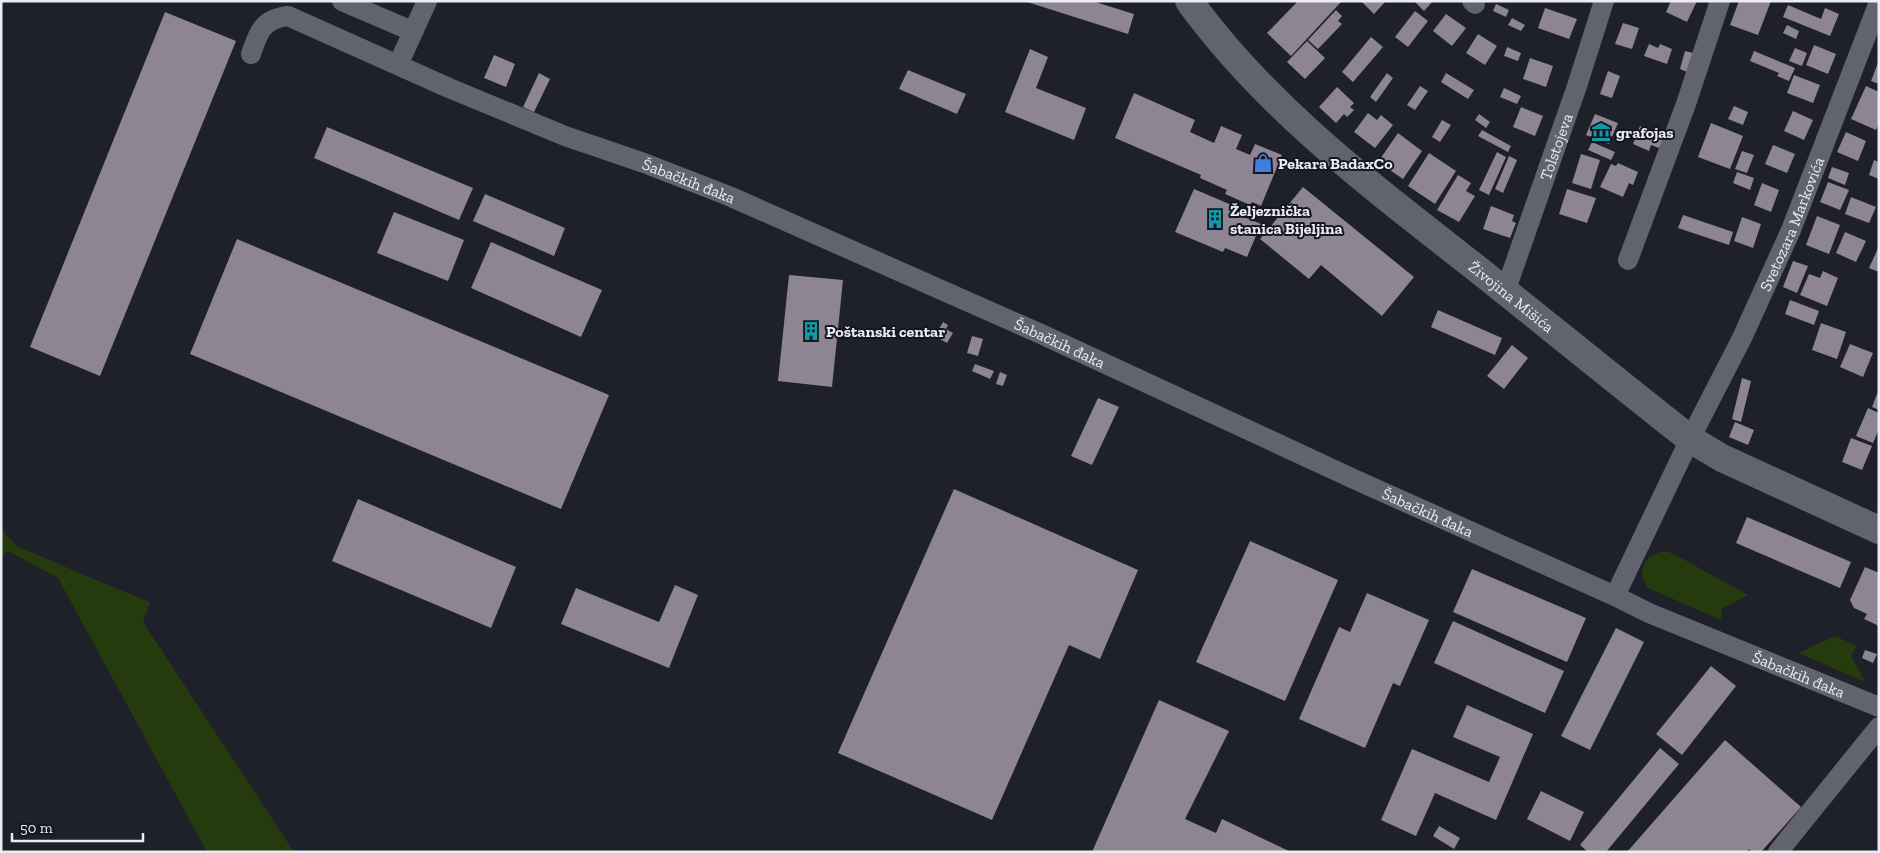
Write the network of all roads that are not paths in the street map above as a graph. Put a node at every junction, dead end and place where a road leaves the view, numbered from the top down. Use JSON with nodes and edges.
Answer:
{"nodes":[{"id":1,"x":342,"y":1,"type":"edge"},
{"id":2,"x":427,"y":1,"type":"edge"},
{"id":3,"x":1189,"y":1,"type":"edge"},
{"id":4,"x":1604,"y":1,"type":"edge"},
{"id":5,"x":1720,"y":1,"type":"edge"},
{"id":6,"x":1879,"y":2,"type":"edge"},
{"id":7,"x":412,"y":31,"type":"junction"},
{"id":8,"x":251,"y":54,"type":"dead end"},
{"id":9,"x":398,"y":64,"type":"junction"},
{"id":10,"x":1628,"y":260,"type":"dead end"},
{"id":11,"x":1505,"y":292,"type":"junction"},
{"id":12,"x":1690,"y":439,"type":"junction"},
{"id":13,"x":1879,"y":530,"type":"edge"},
{"id":14,"x":1615,"y":596,"type":"junction"},
{"id":15,"x":1879,"y":706,"type":"edge"},
{"id":16,"x":1879,"y":727,"type":"edge"},
{"id":17,"x":1778,"y":852,"type":"edge"}],
"edges":[{"from":1,"to":7,"type":"street"},
{"from":2,"to":7,"type":"street"},
{"from":3,"to":11,"type":"main road","name":"Živojina Mišića"},
{"from":4,"to":11,"type":"street","name":"Tolstojeva"},
{"from":5,"to":10,"type":"street"},
{"from":6,"to":12,"type":"street","name":"Svetozara Markovića"},
{"from":7,"to":9,"type":"street"},
{"from":8,"to":9,"type":"street","name":"Šabačkih đaka"},
{"from":9,"to":14,"type":"street","name":"Šabačkih đaka"},
{"from":11,"to":12,"type":"main road","name":"Živojina Mišića"},
{"from":12,"to":13,"type":"main road","name":"Živojina Mišića"},
{"from":12,"to":14,"type":"street","name":"Svetozara Markovića"},
{"from":14,"to":15,"type":"street","name":"Šabačkih đaka"},
{"from":16,"to":17,"type":"street"}]}
